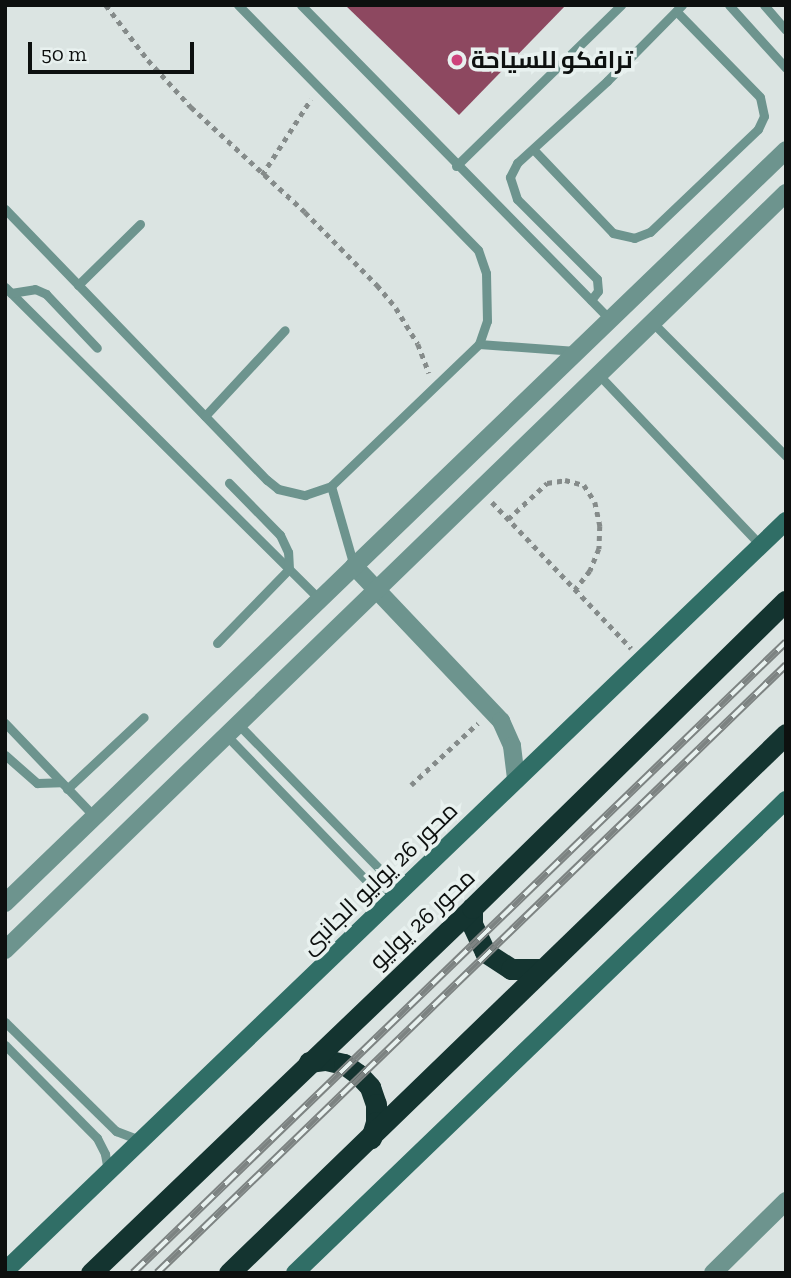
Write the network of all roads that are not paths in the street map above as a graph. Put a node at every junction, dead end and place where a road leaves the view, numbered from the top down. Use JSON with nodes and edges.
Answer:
{"nodes":[{"id":1,"x":238,"y":5,"type":"edge"},
{"id":2,"x":301,"y":5,"type":"edge"},
{"id":3,"x":621,"y":5,"type":"edge"},
{"id":4,"x":729,"y":5,"type":"edge"},
{"id":5,"x":764,"y":5,"type":"edge"},
{"id":6,"x":679,"y":8,"type":"edge"},
{"id":7,"x":786,"y":30,"type":"edge"},
{"id":8,"x":786,"y":68,"type":"edge"},
{"id":9,"x":533,"y":149,"type":"junction"},
{"id":10,"x":786,"y":150,"type":"edge"},
{"id":11,"x":456,"y":166,"type":"junction"},
{"id":12,"x":786,"y":193,"type":"edge"},
{"id":13,"x":5,"y":209,"type":"edge"},
{"id":14,"x":140,"y":224,"type":"dead end"},
{"id":15,"x":78,"y":285,"type":"junction"},
{"id":16,"x":8,"y":290,"type":"edge"},
{"id":17,"x":631,"y":299,"type":"junction"},
{"id":18,"x":591,"y":300,"type":"junction"},
{"id":19,"x":610,"y":319,"type":"junction"},
{"id":20,"x":652,"y":321,"type":"junction"},
{"id":21,"x":285,"y":330,"type":"dead end"},
{"id":22,"x":479,"y":344,"type":"junction"},
{"id":23,"x":97,"y":348,"type":"dead end"},
{"id":24,"x":576,"y":351,"type":"junction"},
{"id":25,"x":598,"y":374,"type":"junction"},
{"id":26,"x":205,"y":416,"type":"junction"},
{"id":27,"x":786,"y":456,"type":"edge"},
{"id":28,"x":229,"y":483,"type":"dead end"},
{"id":29,"x":331,"y":486,"type":"junction"},
{"id":30,"x":786,"y":521,"type":"edge"},
{"id":31,"x":760,"y":545,"type":"junction"},
{"id":32,"x":354,"y":566,"type":"junction"},
{"id":33,"x":289,"y":569,"type":"junction"},
{"id":34,"x":376,"y":589,"type":"junction"},
{"id":35,"x":319,"y":599,"type":"junction"},
{"id":36,"x":786,"y":601,"type":"edge"},
{"id":37,"x":339,"y":623,"type":"junction"},
{"id":38,"x":217,"y":643,"type":"dead end"},
{"id":39,"x":144,"y":717,"type":"dead end"},
{"id":40,"x":5,"y":723,"type":"edge"},
{"id":41,"x":231,"y":729,"type":"junction"},
{"id":42,"x":786,"y":734,"type":"edge"},
{"id":43,"x":5,"y":755,"type":"edge"},
{"id":44,"x":516,"y":780,"type":"junction"},
{"id":45,"x":64,"y":785,"type":"junction"},
{"id":46,"x":786,"y":800,"type":"edge"},
{"id":47,"x":94,"y":816,"type":"junction"},
{"id":48,"x":115,"y":840,"type":"junction"},
{"id":49,"x":60,"y":848,"type":"junction"},
{"id":50,"x":82,"y":873,"type":"junction"},
{"id":51,"x":395,"y":897,"type":"junction"},
{"id":52,"x":5,"y":903,"type":"edge"},
{"id":53,"x":472,"y":908,"type":"junction"},
{"id":54,"x":5,"y":950,"type":"edge"},
{"id":55,"x":542,"y":969,"type":"junction"},
{"id":56,"x":5,"y":1022,"type":"edge"},
{"id":57,"x":5,"y":1045,"type":"edge"},
{"id":58,"x":309,"y":1062,"type":"junction"},
{"id":59,"x":371,"y":1138,"type":"junction"},
{"id":60,"x":141,"y":1140,"type":"junction"},
{"id":61,"x":108,"y":1172,"type":"junction"},
{"id":62,"x":786,"y":1201,"type":"edge"},
{"id":63,"x":5,"y":1271,"type":"edge"},
{"id":64,"x":91,"y":1273,"type":"edge"},
{"id":65,"x":229,"y":1273,"type":"edge"},
{"id":66,"x":295,"y":1273,"type":"edge"},
{"id":67,"x":713,"y":1273,"type":"edge"}],
"edges":[{"from":1,"to":22,"type":"lane"},
{"from":2,"to":11,"type":"lane"},
{"from":3,"to":11,"type":"lane"},
{"from":4,"to":8,"type":"lane"},
{"from":5,"to":7,"type":"lane"},
{"from":6,"to":9,"type":"lane"},
{"from":6,"to":9,"type":"lane"},
{"from":9,"to":18,"type":"lane"},
{"from":10,"to":17,"type":"street"},
{"from":11,"to":18,"type":"lane"},
{"from":12,"to":20,"type":"street"},
{"from":13,"to":15,"type":"lane"},
{"from":14,"to":15,"type":"lane"},
{"from":15,"to":26,"type":"lane"},
{"from":16,"to":23,"type":"lane"},
{"from":16,"to":33,"type":"lane"},
{"from":17,"to":19,"type":"street"},
{"from":17,"to":20,"type":"street"},
{"from":18,"to":19,"type":"lane"},
{"from":19,"to":24,"type":"street"},
{"from":20,"to":25,"type":"street"},
{"from":20,"to":27,"type":"lane"},
{"from":21,"to":26,"type":"lane"},
{"from":22,"to":24,"type":"lane"},
{"from":22,"to":29,"type":"lane"},
{"from":24,"to":25,"type":"street"},
{"from":24,"to":32,"type":"street"},
{"from":25,"to":31,"type":"lane"},
{"from":25,"to":34,"type":"street"},
{"from":26,"to":29,"type":"lane"},
{"from":28,"to":33,"type":"lane"},
{"from":29,"to":32,"type":"lane"},
{"from":30,"to":31,"type":"main road","name":"محور 26 يوليو الجانبى"},
{"from":31,"to":44,"type":"main road","name":"محور 26 يوليو الجانبى"},
{"from":32,"to":34,"type":"street"},
{"from":32,"to":35,"type":"street"},
{"from":33,"to":35,"type":"lane"},
{"from":33,"to":38,"type":"lane"},
{"from":34,"to":37,"type":"street"},
{"from":34,"to":44,"type":"street"},
{"from":35,"to":37,"type":"street"},
{"from":35,"to":47,"type":"street"},
{"from":36,"to":53,"type":"highway","name":"محور 26 يوليو"},
{"from":37,"to":41,"type":"street"},
{"from":39,"to":45,"type":"lane"},
{"from":40,"to":45,"type":"lane"},
{"from":41,"to":48,"type":"street"},
{"from":41,"to":51,"type":"lane"},
{"from":41,"to":51,"type":"lane"},
{"from":42,"to":55,"type":"highway"},
{"from":43,"to":45,"type":"lane"},
{"from":44,"to":51,"type":"main road","name":"محور 26 يوليو الجانبى"},
{"from":45,"to":47,"type":"lane"},
{"from":46,"to":66,"type":"main road"},
{"from":47,"to":48,"type":"street"},
{"from":47,"to":49,"type":"street"},
{"from":48,"to":50,"type":"street"},
{"from":49,"to":50,"type":"street"},
{"from":49,"to":52,"type":"street"},
{"from":50,"to":54,"type":"street"},
{"from":51,"to":60,"type":"main road","name":"محور 26 يوليو الجانبى"},
{"from":53,"to":55,"type":"highway"},
{"from":53,"to":58,"type":"highway","name":"محور 26 يوليو"},
{"from":55,"to":59,"type":"highway"},
{"from":56,"to":60,"type":"lane"},
{"from":57,"to":61,"type":"lane"},
{"from":58,"to":59,"type":"highway"},
{"from":58,"to":64,"type":"highway","name":"محور 26 يوليو"},
{"from":59,"to":65,"type":"highway"},
{"from":60,"to":61,"type":"main road","name":"محور 26 يوليو الجانبى"},
{"from":61,"to":63,"type":"main road","name":"محور 26 يوليو الجانبى"},
{"from":62,"to":67,"type":"street"}]}
